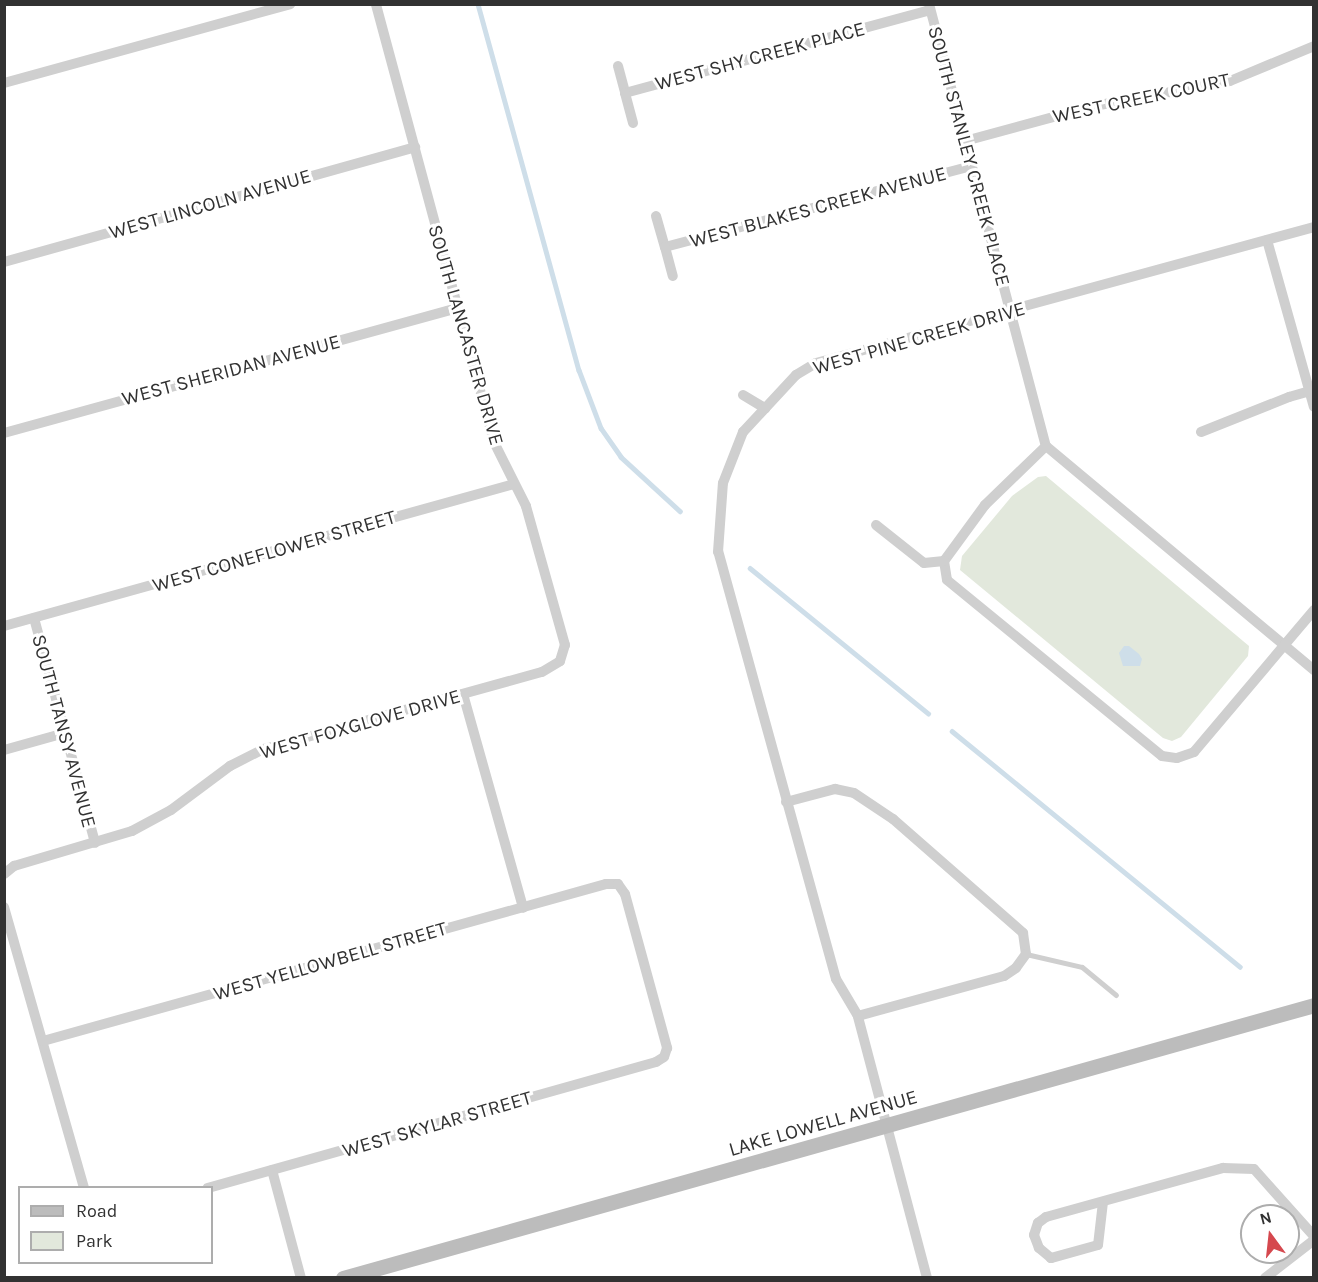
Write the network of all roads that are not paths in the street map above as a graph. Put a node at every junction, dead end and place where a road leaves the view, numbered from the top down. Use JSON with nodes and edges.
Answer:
{"nodes":[{"id":1,"x":290,"y":4,"type":"edge"},
{"id":2,"x":376,"y":4,"type":"edge"},
{"id":3,"x":929,"y":7,"type":"edge"},
{"id":4,"x":1314,"y":46,"type":"edge"},
{"id":5,"x":618,"y":66,"type":"dead end"},
{"id":6,"x":4,"y":83,"type":"edge"},
{"id":7,"x":625,"y":93,"type":"junction"},
{"id":8,"x":633,"y":123,"type":"dead end"},
{"id":9,"x":965,"y":141,"type":"junction"},
{"id":10,"x":415,"y":147,"type":"junction"},
{"id":11,"x":972,"y":166,"type":"junction"},
{"id":12,"x":656,"y":216,"type":"dead end"},
{"id":13,"x":1314,"y":227,"type":"edge"},
{"id":14,"x":1267,"y":240,"type":"junction"},
{"id":15,"x":665,"y":247,"type":"junction"},
{"id":16,"x":4,"y":262,"type":"edge"},
{"id":17,"x":673,"y":276,"type":"dead end"},
{"id":18,"x":457,"y":308,"type":"junction"},
{"id":19,"x":1010,"y":311,"type":"junction"},
{"id":20,"x":1311,"y":391,"type":"edge"},
{"id":21,"x":743,"y":395,"type":"dead end"},
{"id":22,"x":1314,"y":406,"type":"edge"},
{"id":23,"x":765,"y":408,"type":"junction"},
{"id":24,"x":1201,"y":432,"type":"dead end"},
{"id":25,"x":4,"y":433,"type":"edge"},
{"id":26,"x":1046,"y":446,"type":"junction"},
{"id":27,"x":514,"y":484,"type":"junction"},
{"id":28,"x":876,"y":525,"type":"dead end"},
{"id":29,"x":944,"y":561,"type":"junction"},
{"id":30,"x":1314,"y":610,"type":"edge"},
{"id":31,"x":34,"y":618,"type":"junction"},
{"id":32,"x":4,"y":626,"type":"edge"},
{"id":33,"x":1285,"y":646,"type":"junction"},
{"id":34,"x":560,"y":661,"type":"joint"},
{"id":35,"x":1314,"y":670,"type":"edge"},
{"id":36,"x":463,"y":694,"type":"junction"},
{"id":37,"x":65,"y":733,"type":"junction"},
{"id":38,"x":4,"y":750,"type":"edge"},
{"id":39,"x":786,"y":802,"type":"junction"},
{"id":40,"x":95,"y":843,"type":"junction"},
{"id":41,"x":4,"y":874,"type":"edge"},
{"id":42,"x":4,"y":907,"type":"edge"},
{"id":43,"x":523,"y":908,"type":"junction"},
{"id":44,"x":1026,"y":954,"type":"junction"},
{"id":45,"x":1116,"y":995,"type":"dead end"},
{"id":46,"x":1314,"y":1005,"type":"edge"},
{"id":47,"x":858,"y":1016,"type":"junction"},
{"id":48,"x":43,"y":1041,"type":"junction"},
{"id":49,"x":664,"y":1057,"type":"joint"},
{"id":50,"x":888,"y":1126,"type":"junction"},
{"id":51,"x":272,"y":1170,"type":"junction"},
{"id":52,"x":83,"y":1186,"type":"edge"},
{"id":53,"x":213,"y":1186,"type":"edge"},
{"id":54,"x":1103,"y":1202,"type":"junction"},
{"id":55,"x":1314,"y":1238,"type":"edge"},
{"id":56,"x":301,"y":1278,"type":"edge"},
{"id":57,"x":343,"y":1278,"type":"edge"},
{"id":58,"x":927,"y":1278,"type":"edge"},
{"id":59,"x":1265,"y":1278,"type":"edge"}],
"edges":[{"from":1,"to":6,"type":"street"},
{"from":2,"to":10,"type":"street","name":"SOUTH LANCASTER DRIVE"},
{"from":3,"to":7,"type":"street","name":"WEST SHY CREEK PLACE"},
{"from":3,"to":9,"type":"street","name":"SOUTH STANLEY CREEK PLACE"},
{"from":4,"to":9,"type":"street","name":"WEST CREEK COURT"},
{"from":5,"to":7,"type":"street"},
{"from":7,"to":8,"type":"street"},
{"from":9,"to":11,"type":"street","name":"SOUTH STANLEY CREEK PLACE"},
{"from":10,"to":16,"type":"street","name":"WEST LINCOLN AVENUE"},
{"from":10,"to":18,"type":"street","name":"SOUTH LANCASTER DRIVE"},
{"from":11,"to":15,"type":"street","name":"WEST BLAKES CREEK AVENUE"},
{"from":11,"to":19,"type":"street","name":"SOUTH STANLEY CREEK PLACE"},
{"from":12,"to":15,"type":"street","name":"WEST BLAKES CREEK AVENUE"},
{"from":13,"to":14,"type":"street","name":"WEST PINE CREEK DRIVE"},
{"from":14,"to":19,"type":"street","name":"WEST PINE CREEK DRIVE"},
{"from":14,"to":20,"type":"street"},
{"from":15,"to":17,"type":"street","name":"WEST BLAKES CREEK AVENUE"},
{"from":18,"to":25,"type":"street","name":"WEST SHERIDAN AVENUE"},
{"from":18,"to":27,"type":"street","name":"SOUTH LANCASTER DRIVE"},
{"from":19,"to":23,"type":"street","name":"WEST PINE CREEK DRIVE"},
{"from":19,"to":26,"type":"street","name":"SOUTH STANLEY CREEK PLACE"},
{"from":20,"to":22,"type":"street"},
{"from":20,"to":24,"type":"street"},
{"from":21,"to":23,"type":"street"},
{"from":23,"to":39,"type":"street","name":"WEST PINE CREEK DRIVE"},
{"from":26,"to":29,"type":"street"},
{"from":26,"to":33,"type":"street"},
{"from":27,"to":31,"type":"street","name":"WEST CONEFLOWER STREET"},
{"from":27,"to":34,"type":"street","name":"SOUTH LANCASTER DRIVE"},
{"from":28,"to":29,"type":"street"},
{"from":29,"to":33,"type":"street"},
{"from":30,"to":33,"type":"street"},
{"from":31,"to":32,"type":"street","name":"WEST CONEFLOWER STREET"},
{"from":31,"to":37,"type":"street","name":"SOUTH TANSY AVENUE"},
{"from":33,"to":35,"type":"street"},
{"from":34,"to":36,"type":"street","name":"WEST FOXGLOVE DRIVE"},
{"from":36,"to":40,"type":"street","name":"WEST FOXGLOVE DRIVE"},
{"from":36,"to":43,"type":"street"},
{"from":37,"to":38,"type":"street"},
{"from":37,"to":40,"type":"street","name":"SOUTH TANSY AVENUE"},
{"from":39,"to":44,"type":"street"},
{"from":39,"to":47,"type":"street","name":"WEST PINE CREEK DRIVE"},
{"from":40,"to":41,"type":"street","name":"WEST FOXGLOVE DRIVE"},
{"from":42,"to":48,"type":"street"},
{"from":43,"to":48,"type":"street","name":"WEST YELLOWBELL STREET"},
{"from":43,"to":49,"type":"street","name":"WEST YELLOWBELL STREET"},
{"from":44,"to":45,"type":"lane"},
{"from":44,"to":47,"type":"street"},
{"from":46,"to":50,"type":"main road","name":"LAKE LOWELL AVENUE"},
{"from":47,"to":50,"type":"street","name":"WEST PINE CREEK DRIVE"},
{"from":48,"to":52,"type":"street"},
{"from":49,"to":51,"type":"street","name":"WEST SKYLAR STREET"},
{"from":50,"to":57,"type":"main road","name":"LAKE LOWELL AVENUE"},
{"from":50,"to":58,"type":"street","name":"WEST PINE CREEK DRIVE"},
{"from":51,"to":53,"type":"street","name":"WEST SKYLAR STREET"},
{"from":51,"to":56,"type":"street"},
{"from":54,"to":54,"type":"street"},
{"from":54,"to":55,"type":"street"},
{"from":55,"to":59,"type":"street"}]}
